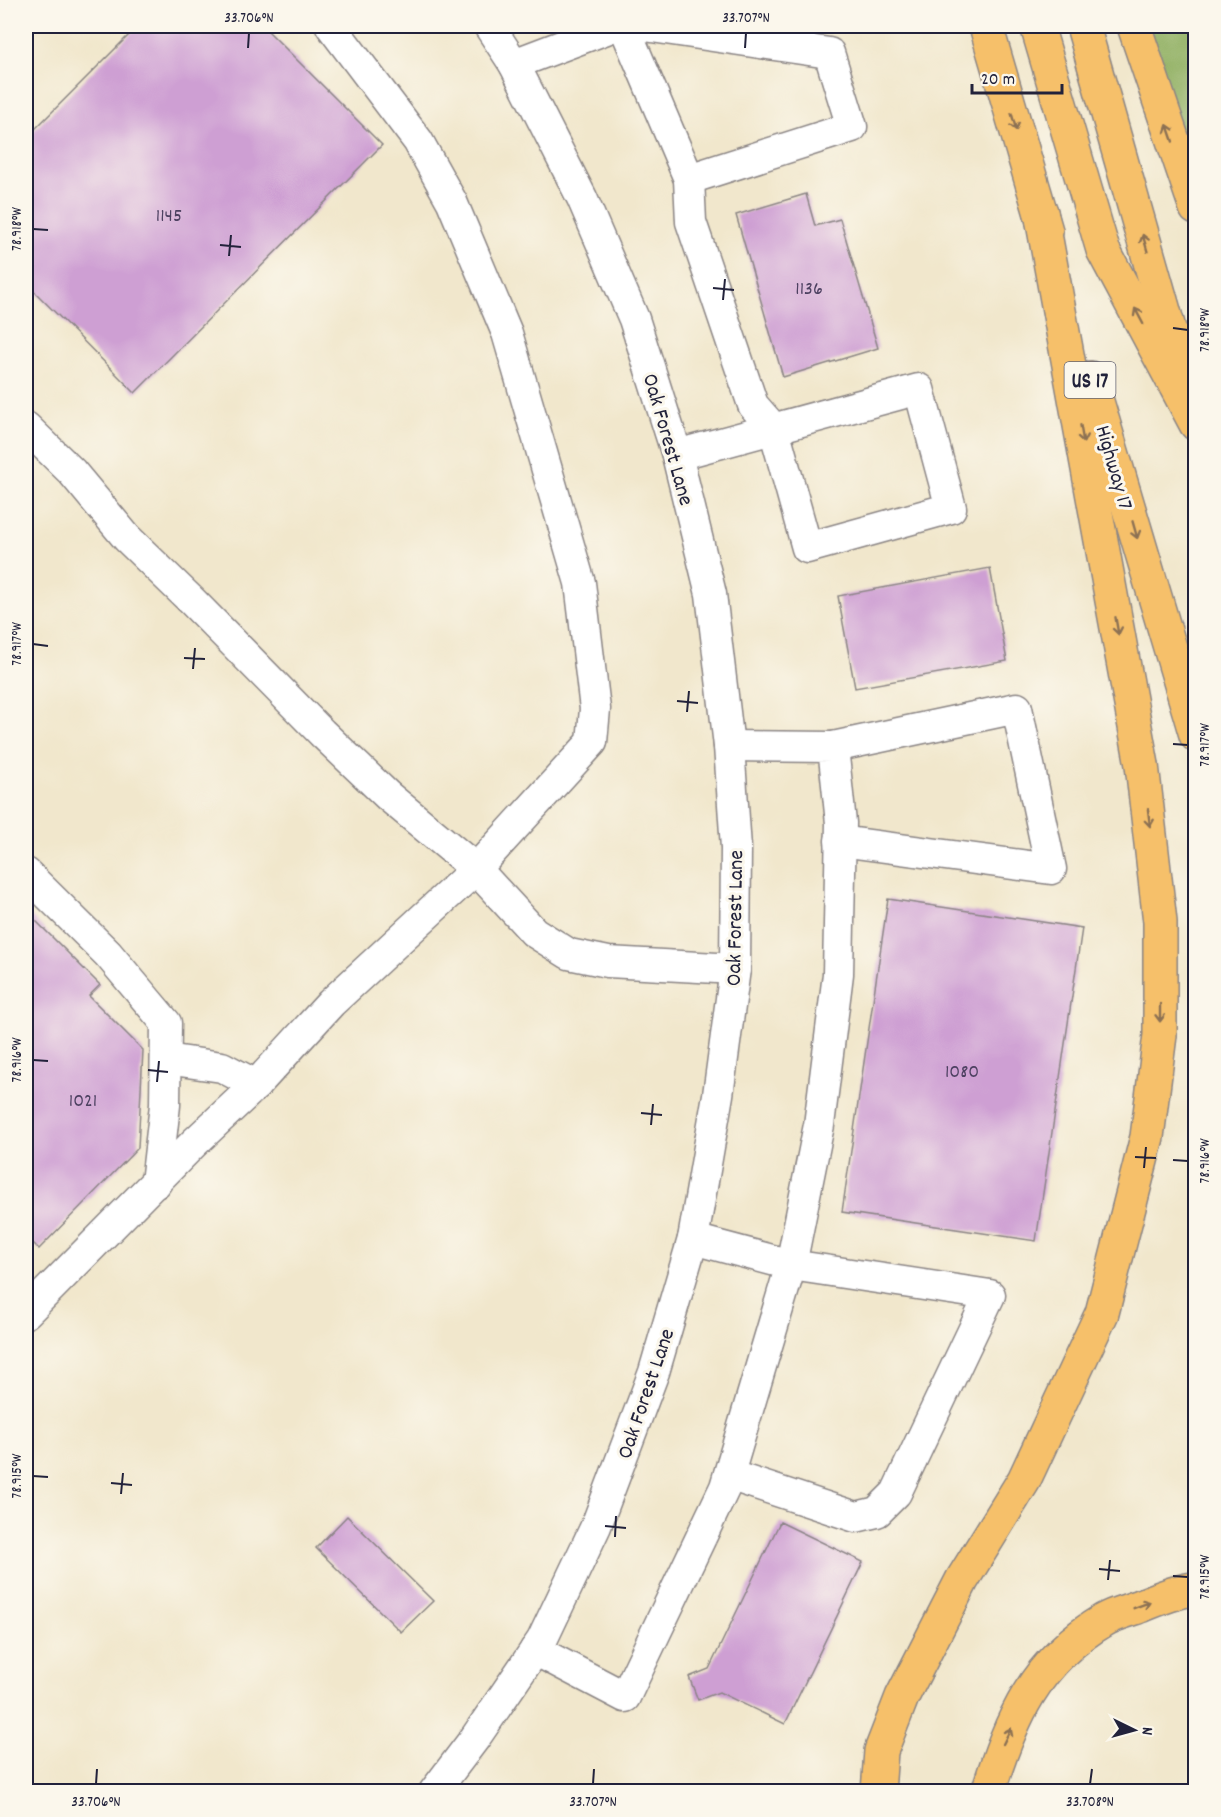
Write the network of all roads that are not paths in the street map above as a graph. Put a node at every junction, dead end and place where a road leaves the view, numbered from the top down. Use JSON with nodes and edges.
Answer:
{"nodes":[{"id":1,"x":331,"y":26,"type":"edge"},
{"id":2,"x":489,"y":26,"type":"edge"},
{"id":3,"x":614,"y":26,"type":"edge"},
{"id":4,"x":624,"y":26,"type":"edge"},
{"id":5,"x":645,"y":26,"type":"edge"},
{"id":6,"x":986,"y":26,"type":"edge"},
{"id":7,"x":1037,"y":26,"type":"edge"},
{"id":8,"x":1083,"y":26,"type":"edge"},
{"id":9,"x":1134,"y":26,"type":"edge"},
{"id":10,"x":514,"y":64,"type":"junction"},
{"id":11,"x":689,"y":179,"type":"junction"},
{"id":12,"x":1196,"y":208,"type":"edge"},
{"id":13,"x":1041,"y":212,"type":"junction"},
{"id":14,"x":1196,"y":422,"type":"edge"},
{"id":15,"x":26,"y":427,"type":"edge"},
{"id":16,"x":774,"y":429,"type":"junction"},
{"id":17,"x":676,"y":455,"type":"junction"},
{"id":18,"x":1196,"y":735,"type":"edge"},
{"id":19,"x":729,"y":746,"type":"junction"},
{"id":20,"x":833,"y":747,"type":"junction"},
{"id":21,"x":840,"y":841,"type":"junction"},
{"id":22,"x":476,"y":869,"type":"junction"},
{"id":23,"x":26,"y":873,"type":"edge"},
{"id":24,"x":735,"y":969,"type":"junction"},
{"id":25,"x":166,"y":1059,"type":"junction"},
{"id":26,"x":256,"y":1085,"type":"junction"},
{"id":27,"x":156,"y":1183,"type":"junction"},
{"id":28,"x":693,"y":1239,"type":"junction"},
{"id":29,"x":791,"y":1265,"type":"junction"},
{"id":30,"x":26,"y":1313,"type":"edge"},
{"id":31,"x":729,"y":1475,"type":"junction"},
{"id":32,"x":1196,"y":1589,"type":"edge"},
{"id":33,"x":535,"y":1650,"type":"junction"},
{"id":34,"x":434,"y":1791,"type":"edge"},
{"id":35,"x":878,"y":1791,"type":"edge"},
{"id":36,"x":988,"y":1791,"type":"edge"}],
"edges":[{"from":1,"to":22,"type":"street"},
{"from":2,"to":10,"type":"street","name":"Oak Forest Lane"},
{"from":3,"to":10,"type":"street"},
{"from":4,"to":11,"type":"street"},
{"from":5,"to":11,"type":"street"},
{"from":6,"to":13,"type":"highway","name":"Highway 17","number":"US 17","one_way":true},
{"from":14,"to":7,"type":"highway","one_way":true},
{"from":14,"to":8,"type":"highway","one_way":true},
{"from":12,"to":9,"type":"highway","one_way":true},
{"from":10,"to":17,"type":"street","name":"Oak Forest Lane"},
{"from":11,"to":16,"type":"street"},
{"from":13,"to":18,"type":"highway","name":"Highway 17","number":"US 17","one_way":true},
{"from":13,"to":35,"type":"highway","one_way":true},
{"from":15,"to":22,"type":"street"},
{"from":16,"to":16,"type":"street"},
{"from":16,"to":17,"type":"street"},
{"from":17,"to":19,"type":"street","name":"Oak Forest Lane"},
{"from":19,"to":20,"type":"street"},
{"from":19,"to":24,"type":"street","name":"Oak Forest Lane"},
{"from":20,"to":21,"type":"street"},
{"from":20,"to":21,"type":"street"},
{"from":21,"to":29,"type":"street"},
{"from":22,"to":24,"type":"street"},
{"from":22,"to":26,"type":"street"},
{"from":23,"to":25,"type":"street"},
{"from":24,"to":28,"type":"street","name":"Oak Forest Lane"},
{"from":25,"to":26,"type":"street"},
{"from":25,"to":27,"type":"street"},
{"from":26,"to":27,"type":"street"},
{"from":27,"to":30,"type":"street"},
{"from":28,"to":29,"type":"street"},
{"from":28,"to":33,"type":"street","name":"Oak Forest Lane"},
{"from":29,"to":31,"type":"street"},
{"from":29,"to":31,"type":"street"},
{"from":31,"to":33,"type":"street"},
{"from":36,"to":32,"type":"highway","one_way":true},
{"from":33,"to":34,"type":"street","name":"Oak Forest Lane"}]}
